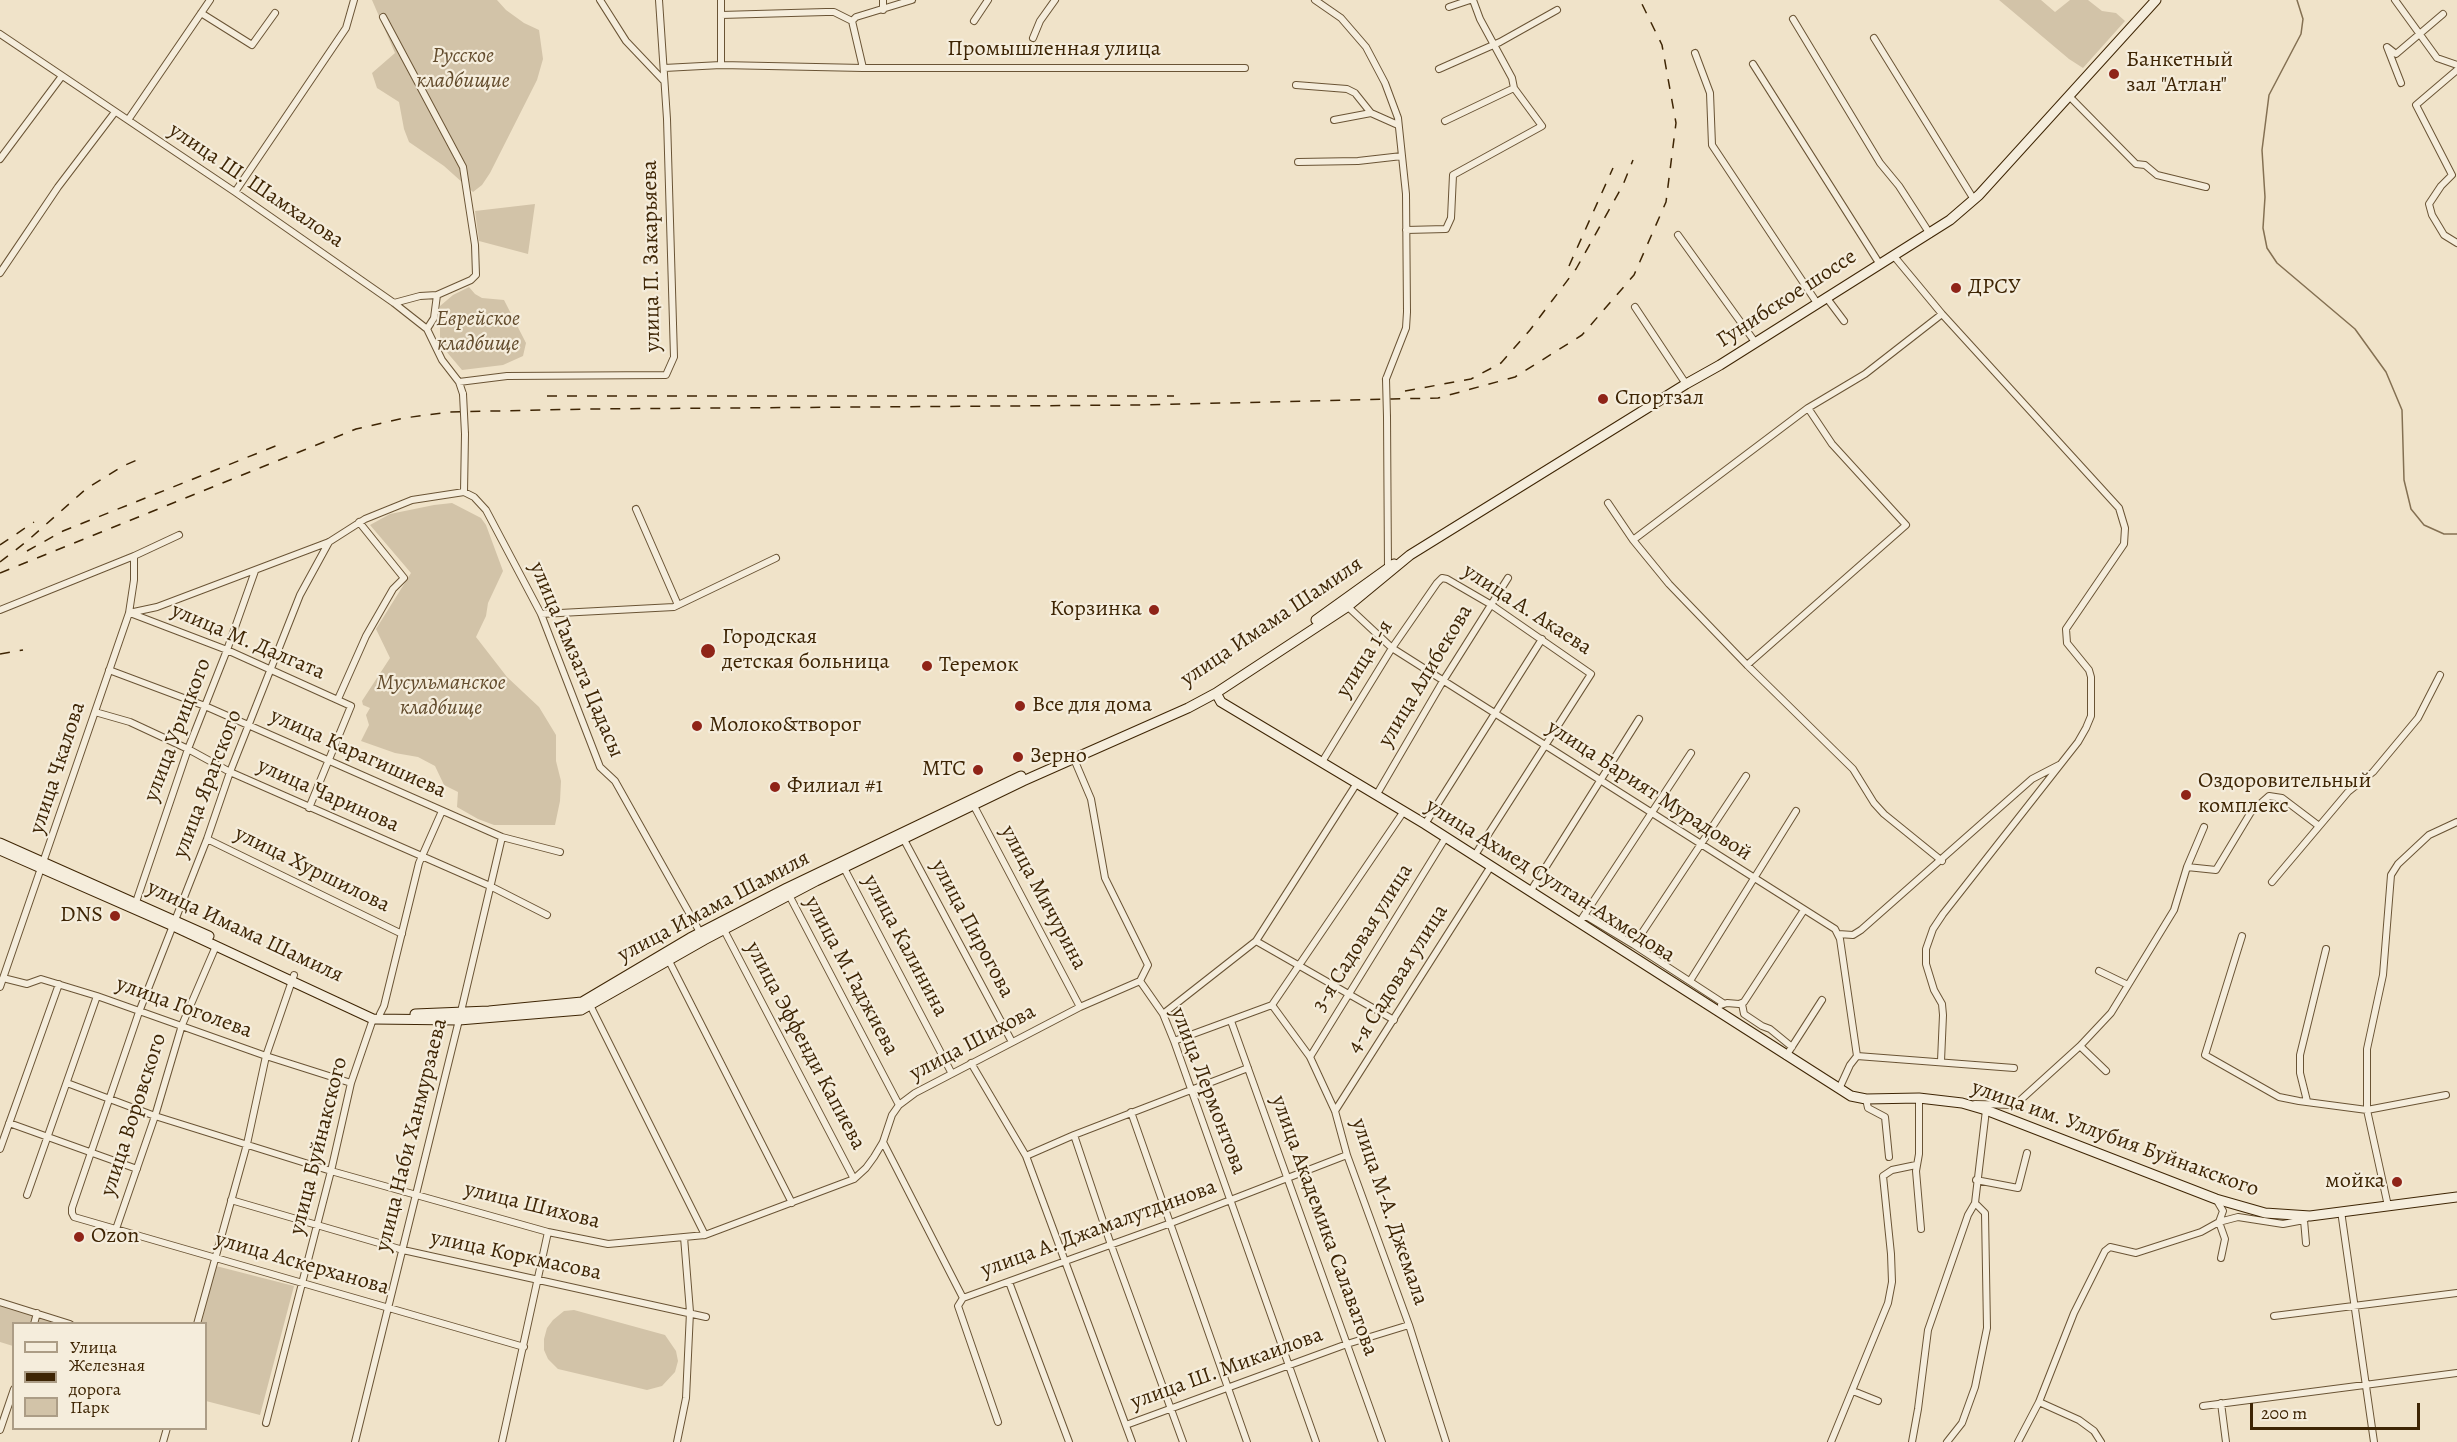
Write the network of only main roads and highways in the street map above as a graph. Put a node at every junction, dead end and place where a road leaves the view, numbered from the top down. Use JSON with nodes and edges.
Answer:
{"nodes":[{"id":1,"x":2156,"y":0,"type":"edge"},
{"id":2,"x":1389,"y":570,"type":"joint"},
{"id":3,"x":1346,"y":605,"type":"junction"},
{"id":4,"x":1216,"y":693,"type":"junction"},
{"id":5,"x":902,"y":836,"type":"junction"},
{"id":6,"x":0,"y":843,"type":"edge"},
{"id":7,"x":0,"y":850,"type":"edge"},
{"id":8,"x":43,"y":865,"type":"junction"},
{"id":9,"x":174,"y":923,"type":"junction"},
{"id":10,"x":702,"y":936,"type":"junction"},
{"id":11,"x":293,"y":978,"type":"junction"},
{"id":12,"x":589,"y":1002,"type":"junction"},
{"id":13,"x":1866,"y":1099,"type":"joint"},
{"id":14,"x":2457,"y":1197,"type":"edge"}],
"edges":[{"from":1,"to":2,"type":"main road","name":"Гунибское шоссе"},
{"from":2,"to":3,"type":"main road","name":"улица Имама Шамиля"},
{"from":3,"to":4,"type":"main road","name":"улица Имама Шамиля"},
{"from":3,"to":5,"type":"main road","name":"улица Имама Шамиля"},
{"from":4,"to":5,"type":"main road","name":"улица Имама Шамиля"},
{"from":4,"to":13,"type":"main road","name":"улица Ахмед Султан-Ахмедова"},
{"from":5,"to":10,"type":"main road","name":"улица Имама Шамиля"},
{"from":5,"to":10,"type":"main road","name":"улица Имама Шамиля"},
{"from":6,"to":8,"type":"main road","name":"улица Имама Шамиля"},
{"from":7,"to":8,"type":"main road","name":"улица Имама Шамиля"},
{"from":8,"to":9,"type":"main road","name":"улица Имама Шамиля"},
{"from":8,"to":9,"type":"main road","name":"улица Имама Шамиля"},
{"from":9,"to":11,"type":"main road","name":"улица Имама Шамиля"},
{"from":9,"to":11,"type":"main road","name":"улица Имама Шамиля"},
{"from":10,"to":12,"type":"main road","name":"улица Имама Шамиля"},
{"from":10,"to":12,"type":"main road","name":"улица Имама Шамиля"},
{"from":11,"to":12,"type":"main road","name":"улица Имама Шамиля"},
{"from":13,"to":14,"type":"main road","name":"улица им. Уллубия Буйнакского"}]}
